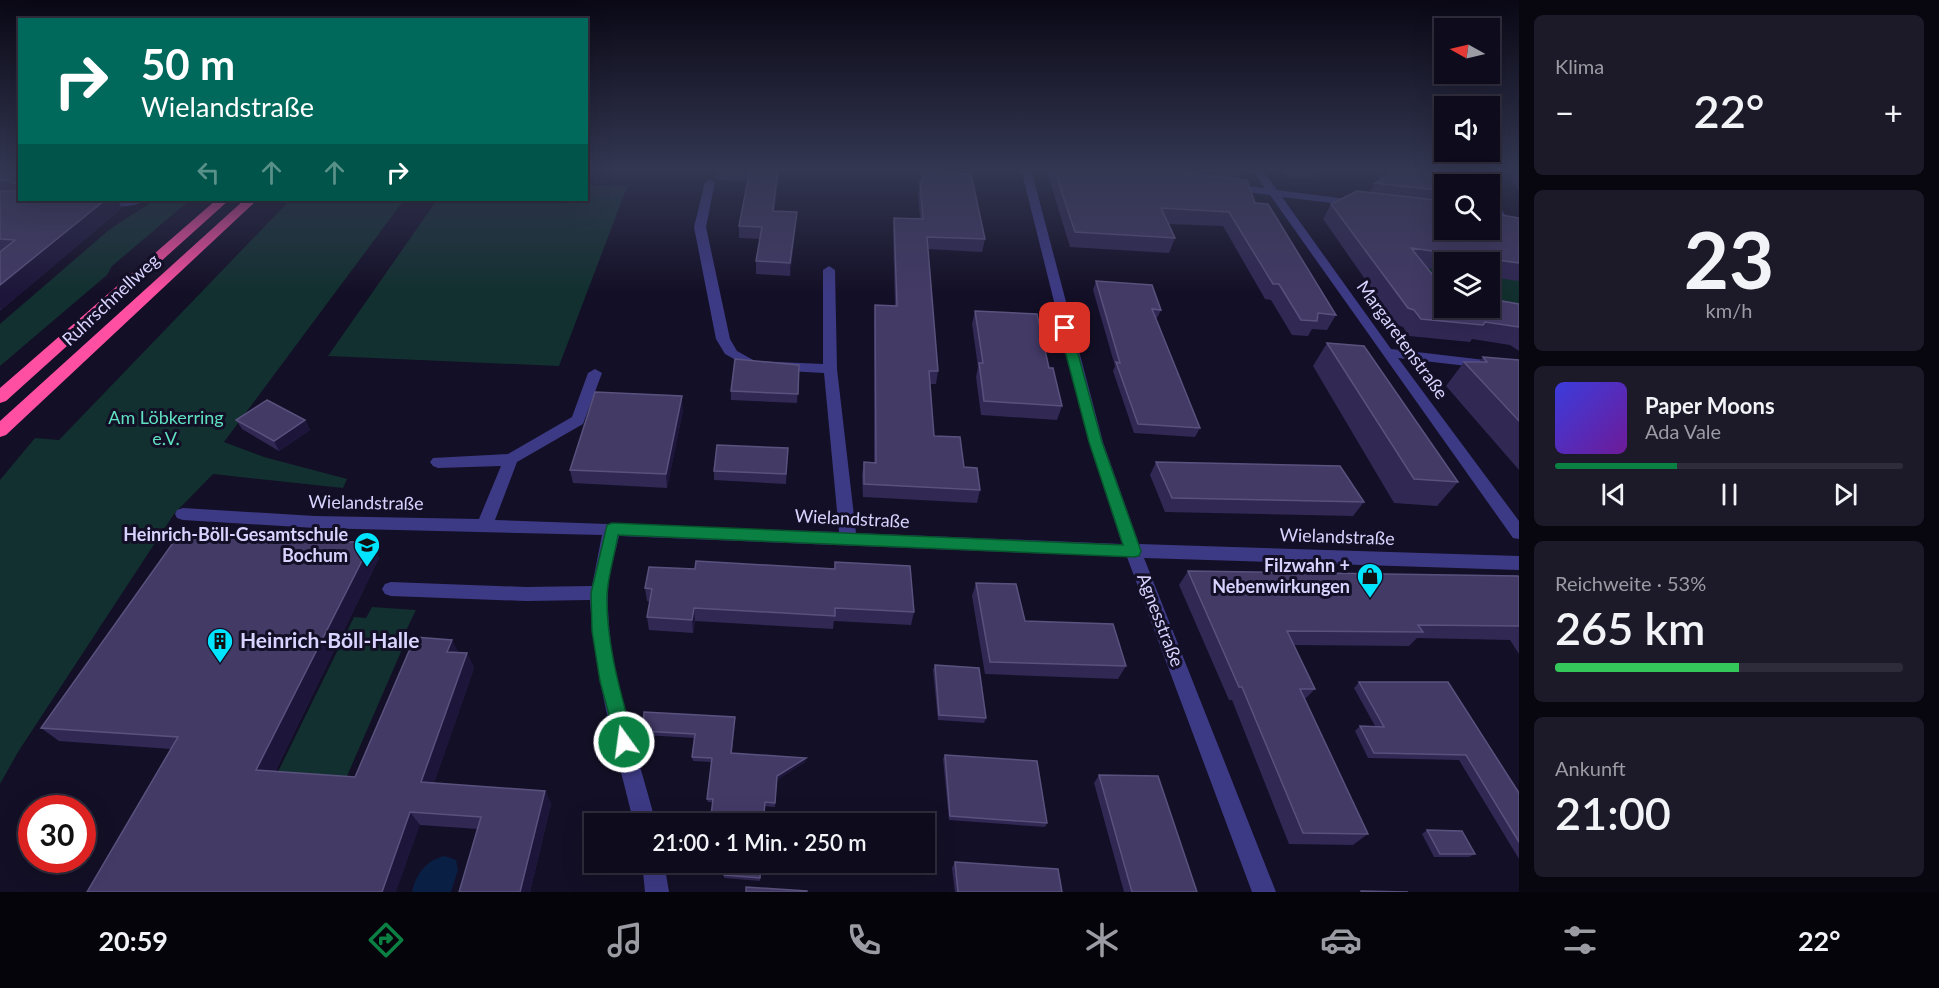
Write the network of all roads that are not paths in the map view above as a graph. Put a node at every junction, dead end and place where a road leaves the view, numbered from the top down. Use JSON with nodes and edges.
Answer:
{"nodes":[{"id":1,"x":211,"y":211,"type":"edge"},
{"id":2,"x":239,"y":211,"type":"edge"},
{"id":3,"x":704,"y":211,"type":"edge"},
{"id":4,"x":1037,"y":211,"type":"edge"},
{"id":5,"x":1285,"y":211,"type":"edge"},
{"id":6,"x":1500,"y":212,"type":"edge"},
{"id":7,"x":1500,"y":220,"type":"edge"},
{"id":8,"x":829,"y":270,"type":"dead end"},
{"id":9,"x":1387,"y":353,"type":"junction"},
{"id":10,"x":1519,"y":368,"type":"edge"},
{"id":11,"x":830,"y":369,"type":"junction"},
{"id":12,"x":595,"y":373,"type":"dead end"},
{"id":13,"x":0,"y":397,"type":"edge"},
{"id":14,"x":0,"y":431,"type":"edge"},
{"id":15,"x":511,"y":459,"type":"junction"},
{"id":16,"x":438,"y":462,"type":"dead end"},
{"id":17,"x":183,"y":514,"type":"dead end"},
{"id":18,"x":485,"y":525,"type":"junction"},
{"id":19,"x":612,"y":529,"type":"junction"},
{"id":20,"x":1519,"y":533,"type":"edge"},
{"id":21,"x":848,"y":538,"type":"junction"},
{"id":22,"x":1133,"y":551,"type":"junction"},
{"id":23,"x":1519,"y":563,"type":"edge"},
{"id":24,"x":392,"y":589,"type":"dead end"},
{"id":25,"x":599,"y":593,"type":"junction"},
{"id":26,"x":642,"y":813,"type":"edge"},
{"id":27,"x":654,"y":873,"type":"edge"},
{"id":28,"x":657,"y":892,"type":"edge"},
{"id":29,"x":1264,"y":892,"type":"edge"}],
"edges":[{"from":1,"to":13,"type":"highway","name":"Ruhrschnellweg"},
{"from":2,"to":14,"type":"highway","name":"Ruhrschnellweg"},
{"from":3,"to":11,"type":"street"},
{"from":4,"to":22,"type":"street","name":"Agnesstraße"},
{"from":5,"to":9,"type":"street","name":"Margaretenstraße"},
{"from":6,"to":7,"type":"street"},
{"from":8,"to":11,"type":"street"},
{"from":9,"to":10,"type":"street"},
{"from":9,"to":20,"type":"street","name":"Margaretenstraße"},
{"from":11,"to":21,"type":"street"},
{"from":12,"to":15,"type":"street"},
{"from":15,"to":16,"type":"street"},
{"from":15,"to":18,"type":"street"},
{"from":17,"to":18,"type":"street","name":"Wielandstraße"},
{"from":18,"to":19,"type":"street","name":"Wielandstraße"},
{"from":19,"to":21,"type":"street","name":"Wielandstraße"},
{"from":19,"to":25,"type":"street"},
{"from":21,"to":22,"type":"street","name":"Wielandstraße"},
{"from":22,"to":23,"type":"street","name":"Wielandstraße"},
{"from":22,"to":29,"type":"street","name":"Agnesstraße"},
{"from":24,"to":25,"type":"street"},
{"from":25,"to":26,"type":"street"},
{"from":27,"to":28,"type":"street"}]}
